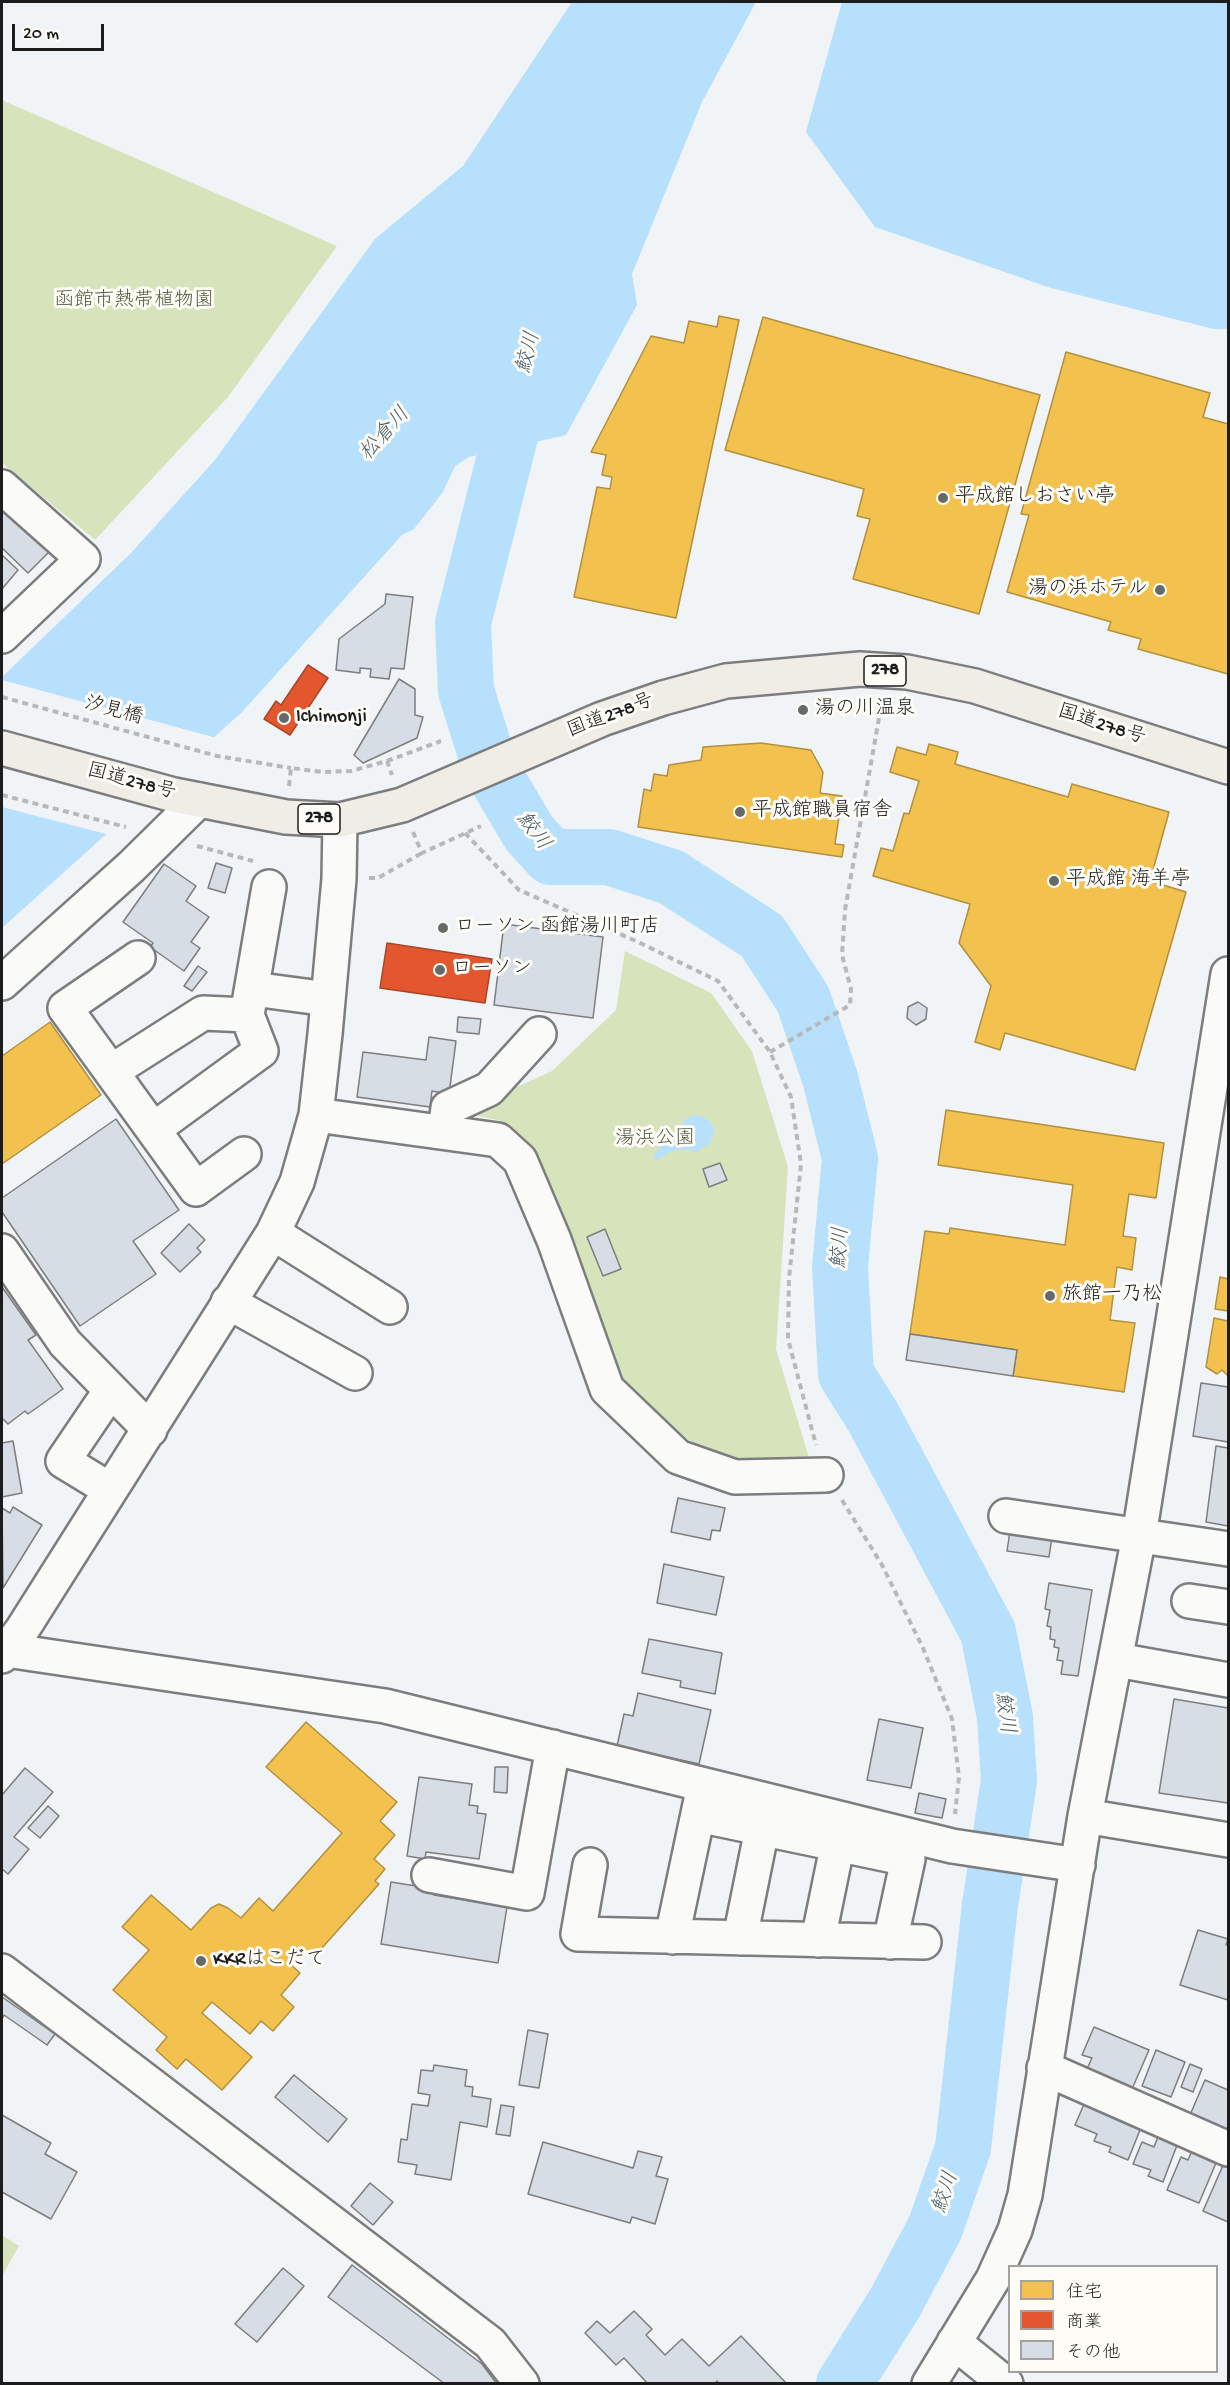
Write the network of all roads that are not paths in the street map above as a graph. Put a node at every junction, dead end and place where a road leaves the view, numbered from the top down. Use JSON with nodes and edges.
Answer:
{"nodes":[{"id":1,"x":2,"y":487,"type":"edge"},
{"id":2,"x":2,"y":636,"type":"edge"},
{"id":3,"x":2,"y":748,"type":"edge"},
{"id":4,"x":1228,"y":767,"type":"edge"},
{"id":5,"x":186,"y":797,"type":"junction"},
{"id":6,"x":340,"y":820,"type":"junction"},
{"id":7,"x":266,"y":875,"type":"road end"},
{"id":8,"x":138,"y":958,"type":"dead end"},
{"id":9,"x":1228,"y":974,"type":"edge"},
{"id":10,"x":2,"y":983,"type":"edge"},
{"id":11,"x":328,"y":999,"type":"junction"},
{"id":12,"x":250,"y":1002,"type":"junction"},
{"id":13,"x":539,"y":1034,"type":"dead end"},
{"id":14,"x":112,"y":1071,"type":"junction"},
{"id":15,"x":315,"y":1115,"type":"junction"},
{"id":16,"x":154,"y":1129,"type":"junction"},
{"id":17,"x":445,"y":1132,"type":"junction"},
{"id":18,"x":244,"y":1154,"type":"dead end"},
{"id":19,"x":273,"y":1233,"type":"junction"},
{"id":20,"x":2,"y":1251,"type":"edge"},
{"id":21,"x":228,"y":1302,"type":"junction"},
{"id":22,"x":390,"y":1307,"type":"dead end"},
{"id":23,"x":355,"y":1373,"type":"dead end"},
{"id":24,"x":111,"y":1390,"type":"junction"},
{"id":25,"x":150,"y":1430,"type":"junction"},
{"id":26,"x":826,"y":1475,"type":"road end"},
{"id":27,"x":109,"y":1490,"type":"junction"},
{"id":28,"x":1006,"y":1516,"type":"dead end"},
{"id":29,"x":1139,"y":1536,"type":"junction"},
{"id":30,"x":1228,"y":1549,"type":"edge"},
{"id":31,"x":1189,"y":1601,"type":"dead end"},
{"id":32,"x":1228,"y":1607,"type":"edge"},
{"id":33,"x":8,"y":1640,"type":"edge"},
{"id":34,"x":1116,"y":1660,"type":"junction"},
{"id":35,"x":1228,"y":1680,"type":"edge"},
{"id":36,"x":553,"y":1747,"type":"junction"},
{"id":37,"x":701,"y":1800,"type":"junction"},
{"id":38,"x":1085,"y":1816,"type":"junction"},
{"id":39,"x":762,"y":1829,"type":"junction"},
{"id":40,"x":841,"y":1832,"type":"junction"},
{"id":41,"x":1228,"y":1840,"type":"edge"},
{"id":42,"x":590,"y":1865,"type":"dead end"},
{"id":43,"x":1078,"y":1865,"type":"junction"},
{"id":44,"x":429,"y":1875,"type":"dead end"},
{"id":45,"x":672,"y":1937,"type":"junction"},
{"id":46,"x":740,"y":1938,"type":"junction"},
{"id":47,"x":818,"y":1940,"type":"junction"},
{"id":48,"x":890,"y":1942,"type":"junction"},
{"id":49,"x":924,"y":1942,"type":"dead end"},
{"id":50,"x":2,"y":1971,"type":"edge"},
{"id":51,"x":1044,"y":2068,"type":"junction"},
{"id":52,"x":1228,"y":2150,"type":"edge"},
{"id":53,"x":954,"y":2342,"type":"junction"},
{"id":54,"x":522,"y":2384,"type":"edge"},
{"id":55,"x":929,"y":2384,"type":"edge"},
{"id":56,"x":1006,"y":2384,"type":"edge"}],
"edges":[{"from":1,"to":2,"type":"street"},
{"from":3,"to":5,"type":"highway","name":"国道278号","number":"278"},
{"from":4,"to":6,"type":"highway","name":"国道278号","number":"278"},
{"from":5,"to":6,"type":"highway","name":"国道278号","number":"278"},
{"from":5,"to":10,"type":"street"},
{"from":6,"to":11,"type":"street"},
{"from":7,"to":12,"type":"street"},
{"from":8,"to":14,"type":"street"},
{"from":9,"to":29,"type":"street"},
{"from":11,"to":12,"type":"street"},
{"from":11,"to":15,"type":"street"},
{"from":12,"to":14,"type":"street"},
{"from":12,"to":16,"type":"street"},
{"from":13,"to":17,"type":"street"},
{"from":14,"to":16,"type":"street"},
{"from":15,"to":17,"type":"street"},
{"from":15,"to":19,"type":"street"},
{"from":16,"to":18,"type":"street"},
{"from":17,"to":26,"type":"street"},
{"from":19,"to":21,"type":"street"},
{"from":19,"to":22,"type":"street"},
{"from":20,"to":24,"type":"street"},
{"from":21,"to":23,"type":"street"},
{"from":21,"to":25,"type":"street"},
{"from":24,"to":25,"type":"street"},
{"from":24,"to":27,"type":"street"},
{"from":25,"to":27,"type":"street"},
{"from":27,"to":33,"type":"street"},
{"from":28,"to":29,"type":"street"},
{"from":29,"to":30,"type":"street"},
{"from":29,"to":34,"type":"street"},
{"from":31,"to":32,"type":"street"},
{"from":33,"to":36,"type":"street"},
{"from":34,"to":35,"type":"street"},
{"from":34,"to":38,"type":"street"},
{"from":36,"to":37,"type":"street"},
{"from":36,"to":44,"type":"street"},
{"from":37,"to":39,"type":"street"},
{"from":37,"to":40,"type":"street"},
{"from":37,"to":45,"type":"street"},
{"from":38,"to":41,"type":"street"},
{"from":38,"to":43,"type":"street"},
{"from":39,"to":40,"type":"street"},
{"from":39,"to":46,"type":"street"},
{"from":40,"to":43,"type":"street"},
{"from":40,"to":47,"type":"street"},
{"from":40,"to":48,"type":"street"},
{"from":42,"to":45,"type":"street"},
{"from":43,"to":51,"type":"street"},
{"from":45,"to":46,"type":"street"},
{"from":46,"to":47,"type":"street"},
{"from":47,"to":48,"type":"street"},
{"from":48,"to":49,"type":"street"},
{"from":50,"to":54,"type":"street"},
{"from":51,"to":52,"type":"street"},
{"from":51,"to":53,"type":"street"},
{"from":53,"to":55,"type":"street"},
{"from":53,"to":56,"type":"street"}]}
